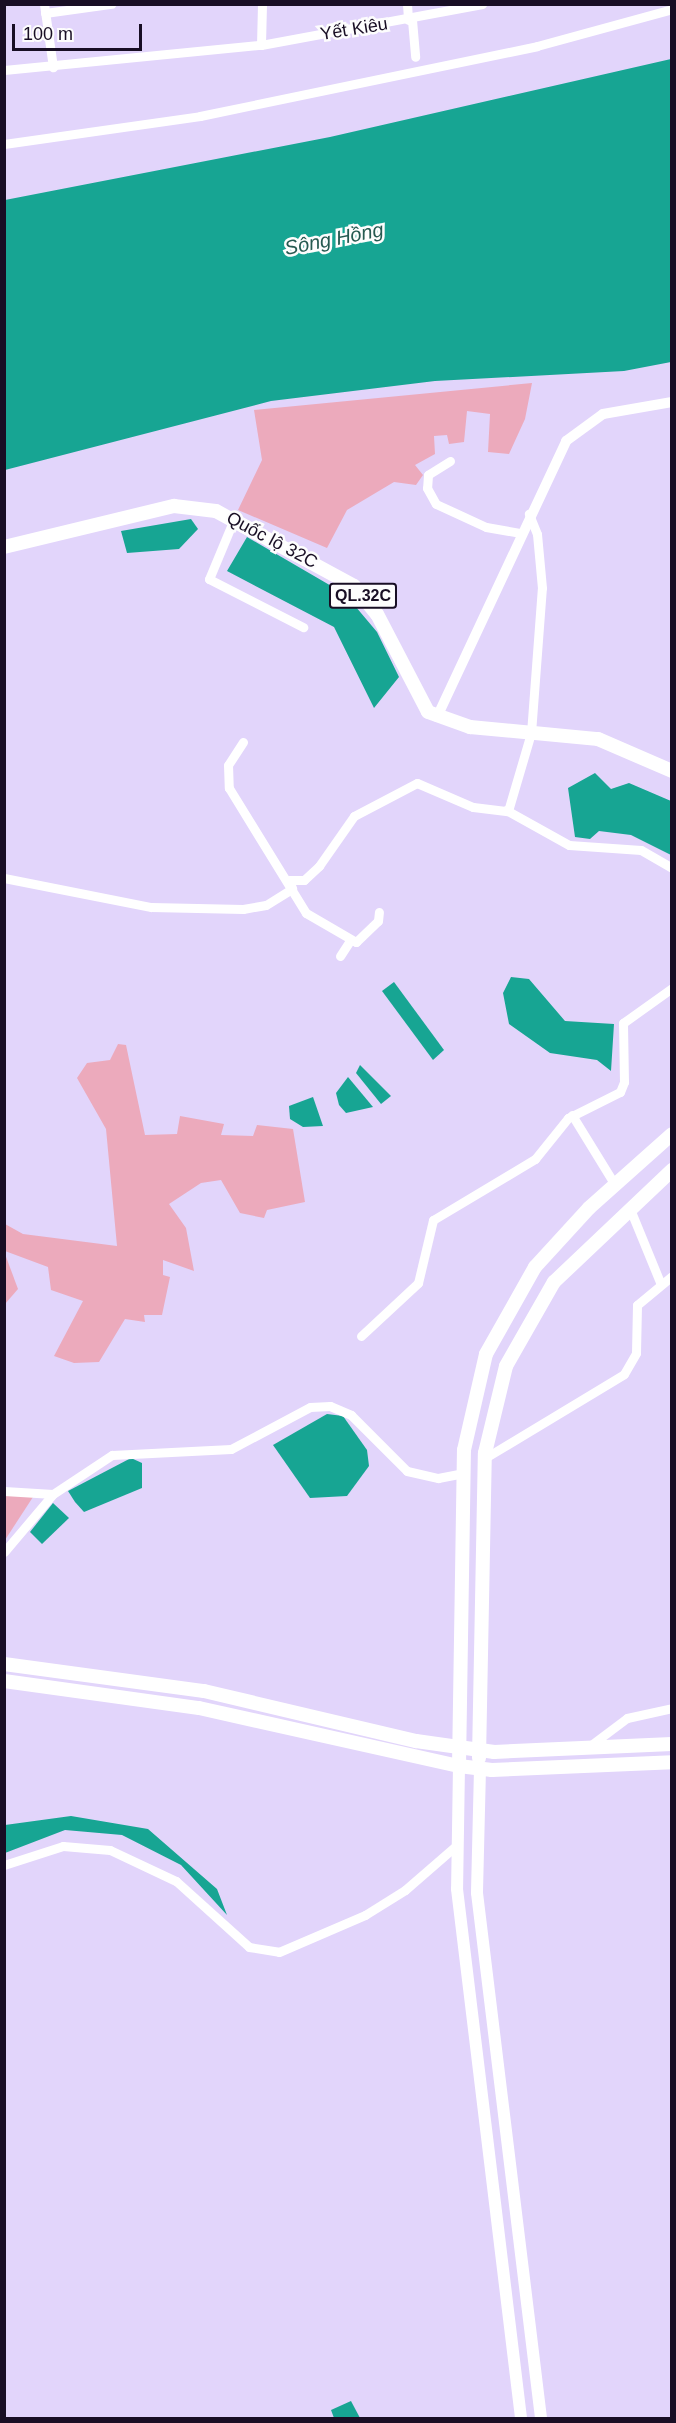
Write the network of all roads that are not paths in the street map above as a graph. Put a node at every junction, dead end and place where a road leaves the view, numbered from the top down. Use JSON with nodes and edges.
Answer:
{"nodes":[{"id":1,"x":111,"y":4,"type":"edge"},
{"id":2,"x":262,"y":4,"type":"edge"},
{"id":3,"x":408,"y":4,"type":"edge"},
{"id":4,"x":482,"y":4,"type":"edge"},
{"id":5,"x":45,"y":9,"type":"edge"},
{"id":6,"x":672,"y":9,"type":"edge"},
{"id":7,"x":410,"y":20,"type":"junction"},
{"id":8,"x":261,"y":45,"type":"junction"},
{"id":9,"x":415,"y":57,"type":"dead end"},
{"id":10,"x":53,"y":67,"type":"junction"},
{"id":11,"x":4,"y":70,"type":"edge"},
{"id":12,"x":4,"y":144,"type":"edge"},
{"id":13,"x":672,"y":402,"type":"edge"},
{"id":14,"x":450,"y":461,"type":"dead end"},
{"id":15,"x":529,"y":514,"type":"junction"},
{"id":16,"x":234,"y":519,"type":"junction"},
{"id":17,"x":519,"y":533,"type":"junction"},
{"id":18,"x":4,"y":547,"type":"edge"},
{"id":19,"x":303,"y":627,"type":"dead end"},
{"id":20,"x":437,"y":717,"type":"junction"},
{"id":21,"x":531,"y":733,"type":"junction"},
{"id":22,"x":243,"y":742,"type":"dead end"},
{"id":23,"x":672,"y":771,"type":"edge"},
{"id":24,"x":506,"y":810,"type":"junction"},
{"id":25,"x":672,"y":868,"type":"edge"},
{"id":26,"x":4,"y":878,"type":"edge"},
{"id":27,"x":290,"y":880,"type":"junction"},
{"id":28,"x":379,"y":912,"type":"dead end"},
{"id":29,"x":349,"y":942,"type":"junction"},
{"id":30,"x":340,"y":956,"type":"dead end"},
{"id":31,"x":672,"y":988,"type":"edge"},
{"id":32,"x":572,"y":1115,"type":"junction"},
{"id":33,"x":672,"y":1134,"type":"edge"},
{"id":34,"x":672,"y":1170,"type":"edge"},
{"id":35,"x":615,"y":1185,"type":"junction"},
{"id":36,"x":630,"y":1209,"type":"junction"},
{"id":37,"x":672,"y":1276,"type":"edge"},
{"id":38,"x":660,"y":1282,"type":"junction"},
{"id":39,"x":361,"y":1336,"type":"dead end"},
{"id":40,"x":485,"y":1458,"type":"junction"},
{"id":41,"x":463,"y":1473,"type":"junction"},
{"id":42,"x":4,"y":1491,"type":"edge"},
{"id":43,"x":53,"y":1494,"type":"junction"},
{"id":44,"x":4,"y":1552,"type":"edge"},
{"id":45,"x":4,"y":1664,"type":"edge"},
{"id":46,"x":4,"y":1681,"type":"edge"},
{"id":47,"x":672,"y":1708,"type":"edge"},
{"id":48,"x":672,"y":1744,"type":"edge"},
{"id":49,"x":591,"y":1745,"type":"junction"},
{"id":50,"x":459,"y":1747,"type":"junction"},
{"id":51,"x":478,"y":1750,"type":"junction"},
{"id":52,"x":672,"y":1762,"type":"edge"},
{"id":53,"x":459,"y":1766,"type":"junction"},
{"id":54,"x":480,"y":1769,"type":"junction"},
{"id":55,"x":458,"y":1844,"type":"junction"},
{"id":56,"x":4,"y":1865,"type":"edge"},
{"id":57,"x":495,"y":2190,"type":"junction"},
{"id":58,"x":515,"y":2190,"type":"junction"},
{"id":59,"x":521,"y":2418,"type":"edge"},
{"id":60,"x":541,"y":2418,"type":"edge"}],
"edges":[{"from":1,"to":5,"type":"street"},
{"from":2,"to":8,"type":"street"},
{"from":3,"to":7,"type":"street"},
{"from":4,"to":7,"type":"street","name":"Yết Kiêu"},
{"from":5,"to":10,"type":"street"},
{"from":6,"to":12,"type":"street"},
{"from":7,"to":8,"type":"street","name":"Yết Kiêu"},
{"from":7,"to":9,"type":"street"},
{"from":8,"to":10,"type":"street","name":"Yết Kiêu"},
{"from":10,"to":11,"type":"street","name":"Yết Kiêu"},
{"from":13,"to":15,"type":"street"},
{"from":14,"to":17,"type":"street"},
{"from":15,"to":17,"type":"street"},
{"from":15,"to":21,"type":"street"},
{"from":16,"to":18,"type":"main road","name":"Quốc lộ 32C","number":"QL.32C"},
{"from":16,"to":19,"type":"street"},
{"from":16,"to":20,"type":"main road","name":"Quốc lộ 32C","number":"QL.32C"},
{"from":17,"to":20,"type":"street"},
{"from":20,"to":21,"type":"main road"},
{"from":21,"to":23,"type":"main road"},
{"from":21,"to":24,"type":"street"},
{"from":22,"to":27,"type":"street"},
{"from":24,"to":25,"type":"street"},
{"from":24,"to":27,"type":"street"},
{"from":26,"to":27,"type":"street"},
{"from":27,"to":29,"type":"street"},
{"from":28,"to":29,"type":"street"},
{"from":29,"to":30,"type":"street"},
{"from":31,"to":32,"type":"street"},
{"from":32,"to":35,"type":"street"},
{"from":32,"to":39,"type":"street"},
{"from":33,"to":35,"type":"main road"},
{"from":34,"to":36,"type":"main road"},
{"from":35,"to":41,"type":"main road"},
{"from":36,"to":38,"type":"street"},
{"from":36,"to":40,"type":"main road"},
{"from":37,"to":38,"type":"street"},
{"from":38,"to":40,"type":"street"},
{"from":40,"to":51,"type":"main road"},
{"from":41,"to":43,"type":"street"},
{"from":41,"to":50,"type":"main road"},
{"from":42,"to":43,"type":"street"},
{"from":43,"to":44,"type":"street"},
{"from":45,"to":50,"type":"main road"},
{"from":46,"to":53,"type":"main road"},
{"from":47,"to":49,"type":"street"},
{"from":48,"to":49,"type":"main road"},
{"from":49,"to":51,"type":"main road"},
{"from":50,"to":51,"type":"main road"},
{"from":50,"to":53,"type":"main road"},
{"from":51,"to":54,"type":"main road"},
{"from":52,"to":54,"type":"main road"},
{"from":53,"to":54,"type":"main road"},
{"from":53,"to":55,"type":"main road"},
{"from":54,"to":58,"type":"main road"},
{"from":55,"to":56,"type":"street"},
{"from":55,"to":57,"type":"main road"},
{"from":57,"to":58,"type":"main road"},
{"from":57,"to":59,"type":"main road"},
{"from":58,"to":60,"type":"main road"}]}
